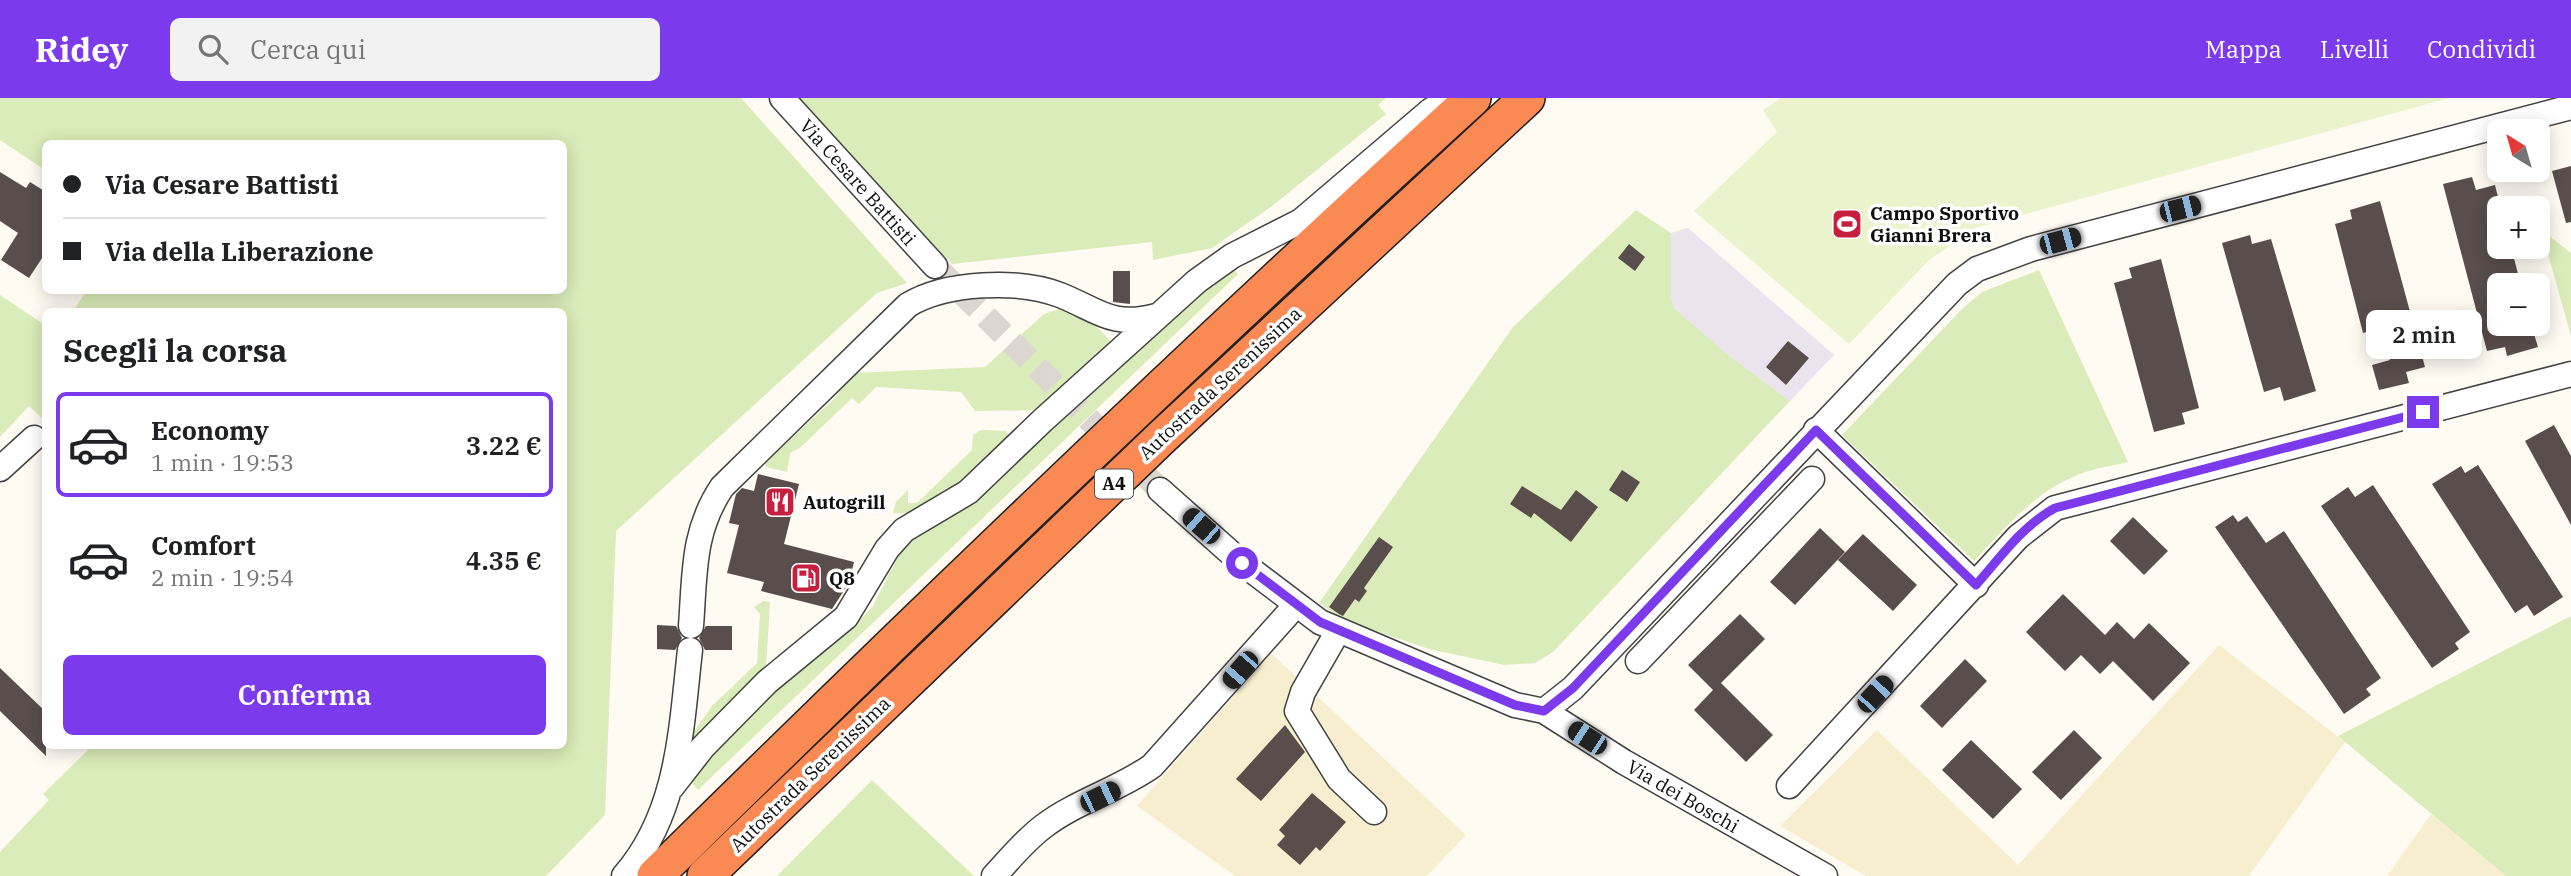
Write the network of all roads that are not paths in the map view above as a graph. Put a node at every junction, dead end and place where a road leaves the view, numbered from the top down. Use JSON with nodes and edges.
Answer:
{"nodes":[{"id":1,"x":782,"y":98,"type":"edge"},
{"id":2,"x":1449,"y":98,"type":"edge"},
{"id":3,"x":1473,"y":98,"type":"edge"},
{"id":4,"x":1527,"y":98,"type":"edge"},
{"id":5,"x":2571,"y":107,"type":"edge"},
{"id":6,"x":934,"y":266,"type":"tunnel mouth"},
{"id":7,"x":1156,"y":316,"type":"junction"},
{"id":8,"x":2571,"y":374,"type":"edge"},
{"id":9,"x":1816,"y":430,"type":"junction"},
{"id":10,"x":34,"y":438,"type":"dead end"},
{"id":11,"x":0,"y":469,"type":"edge"},
{"id":12,"x":1812,"y":479,"type":"dead end"},
{"id":13,"x":1160,"y":490,"type":"tunnel mouth"},
{"id":14,"x":1704,"y":547,"type":"junction"},
{"id":15,"x":1727,"y":569,"type":"junction"},
{"id":16,"x":1976,"y":585,"type":"junction"},
{"id":17,"x":1295,"y":606,"type":"junction"},
{"id":18,"x":1338,"y":631,"type":"junction"},
{"id":19,"x":1638,"y":661,"type":"dead end"},
{"id":20,"x":1544,"y":711,"type":"junction"},
{"id":21,"x":1789,"y":786,"type":"dead end"},
{"id":22,"x":671,"y":788,"type":"junction"},
{"id":23,"x":1374,"y":811,"type":"dead end"},
{"id":24,"x":624,"y":876,"type":"edge"},
{"id":25,"x":655,"y":876,"type":"edge"},
{"id":26,"x":705,"y":876,"type":"edge"},
{"id":27,"x":994,"y":876,"type":"edge"},
{"id":28,"x":1825,"y":876,"type":"edge"}],
"edges":[{"from":1,"to":6,"type":"street","name":"Via Cesare Battisti"},
{"from":2,"to":7,"type":"street"},
{"from":3,"to":25,"type":"highway","name":"Autostrada Serenissima","number":"A4"},
{"from":4,"to":26,"type":"highway","name":"Autostrada Serenissima","number":"A4"},
{"from":5,"to":9,"type":"street"},
{"from":7,"to":22,"type":"street"},
{"from":7,"to":22,"type":"street"},
{"from":8,"to":16,"type":"street"},
{"from":9,"to":14,"type":"street"},
{"from":9,"to":16,"type":"street"},
{"from":10,"to":11,"type":"street"},
{"from":12,"to":15,"type":"street"},
{"from":13,"to":17,"type":"street"},
{"from":14,"to":15,"type":"street"},
{"from":14,"to":20,"type":"street"},
{"from":15,"to":19,"type":"street"},
{"from":16,"to":21,"type":"street"},
{"from":17,"to":18,"type":"street"},
{"from":17,"to":27,"type":"street"},
{"from":18,"to":20,"type":"street"},
{"from":18,"to":23,"type":"street"},
{"from":20,"to":28,"type":"street","name":"Via dei Boschi"},
{"from":22,"to":24,"type":"street"}]}
